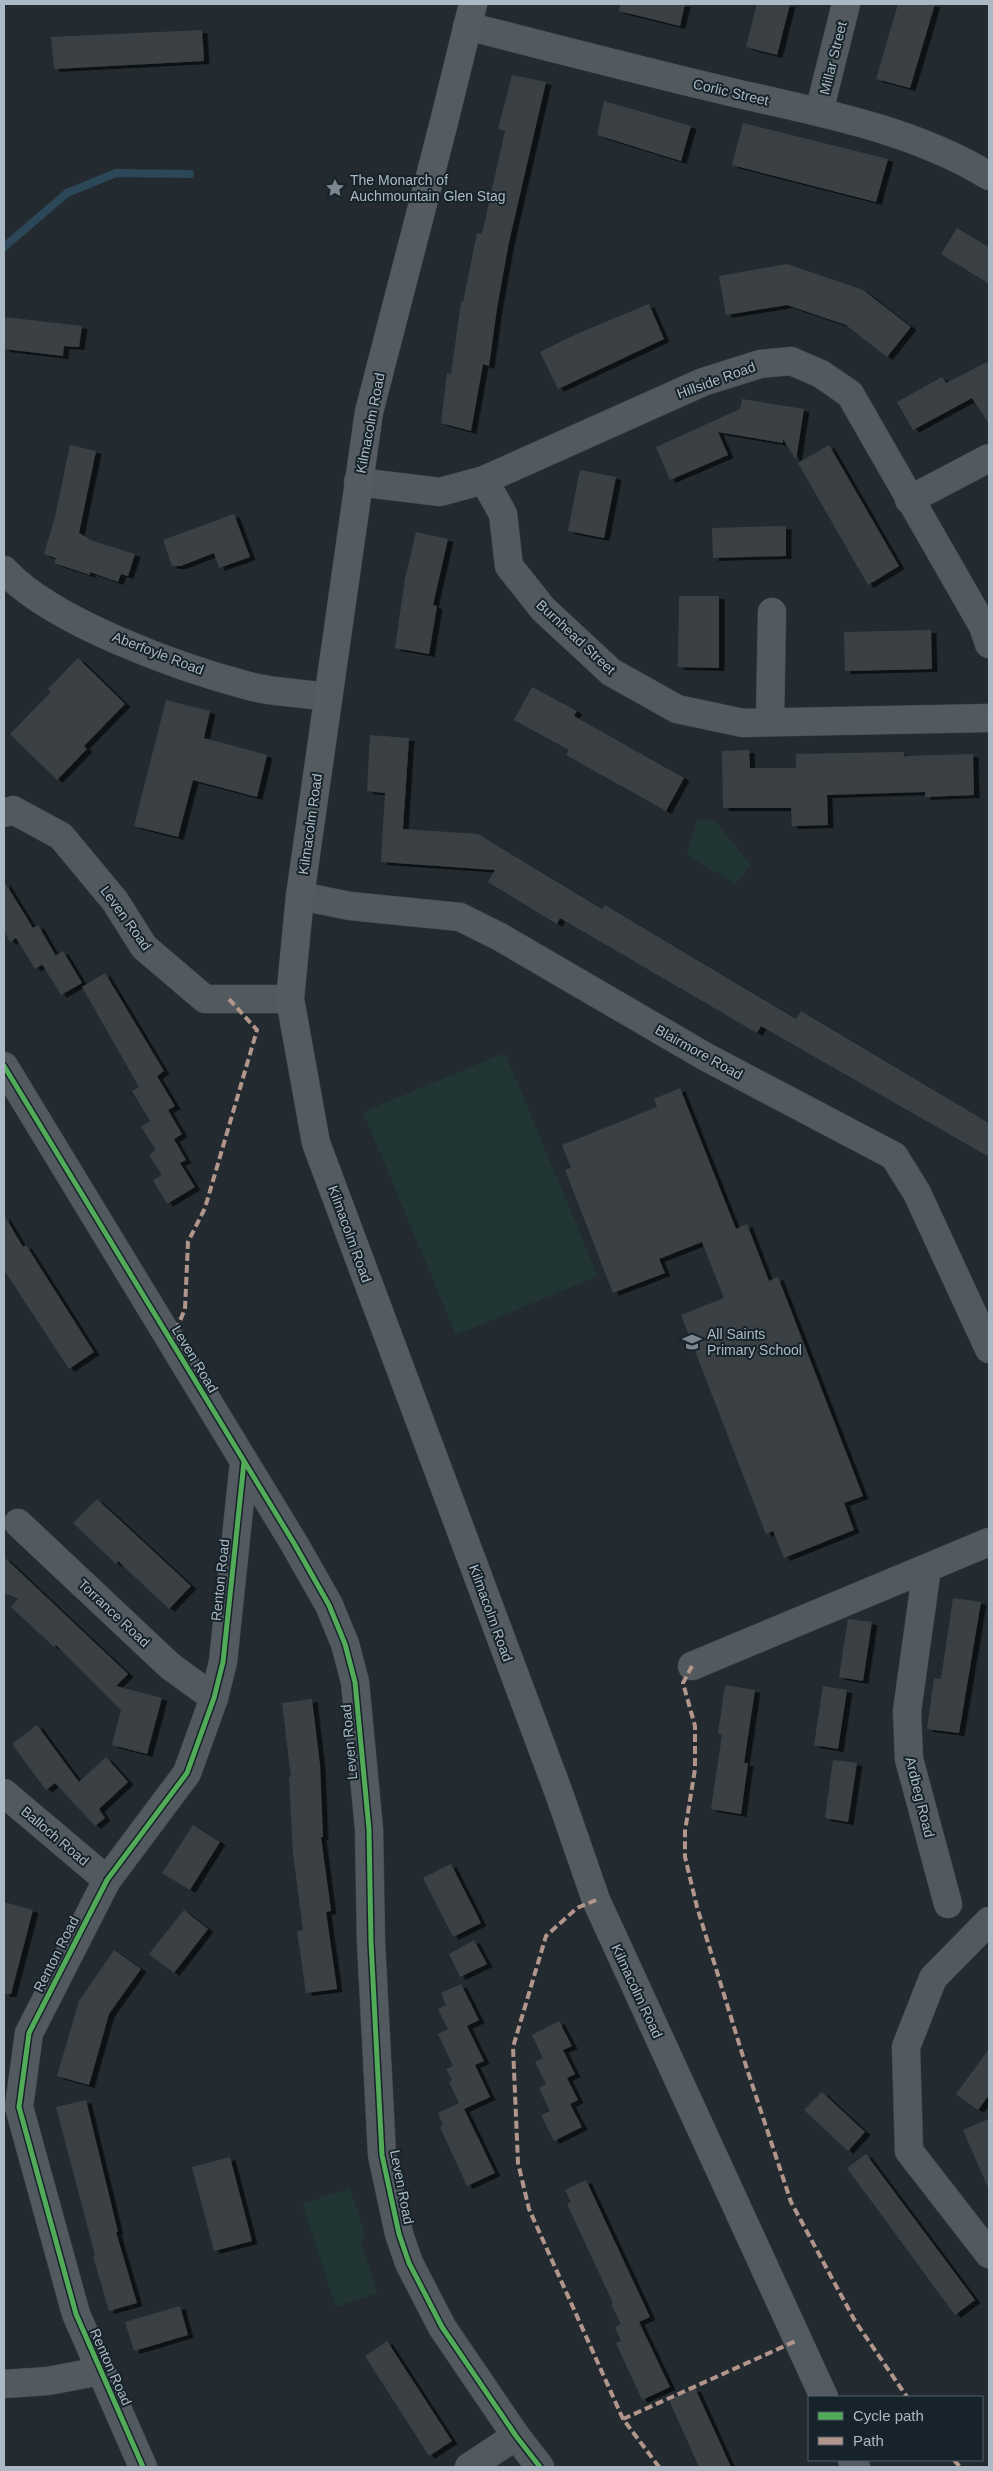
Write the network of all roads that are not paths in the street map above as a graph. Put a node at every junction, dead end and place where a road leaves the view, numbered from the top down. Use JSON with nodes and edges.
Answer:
{"nodes":[{"id":1,"x":846,"y":4,"type":"edge"},
{"id":2,"x":470,"y":15,"type":"edge"},
{"id":3,"x":819,"y":112,"type":"junction"},
{"id":4,"x":989,"y":176,"type":"edge"},
{"id":5,"x":989,"y":458,"type":"edge"},
{"id":6,"x":484,"y":480,"type":"junction"},
{"id":7,"x":358,"y":482,"type":"junction"},
{"id":8,"x":909,"y":500,"type":"junction"},
{"id":9,"x":4,"y":570,"type":"edge"},
{"id":10,"x":772,"y":612,"type":"dead end"},
{"id":11,"x":989,"y":644,"type":"edge"},
{"id":12,"x":328,"y":697,"type":"junction"},
{"id":13,"x":989,"y":718,"type":"edge"},
{"id":14,"x":770,"y":721,"type":"junction"},
{"id":15,"x":4,"y":813,"type":"edge"},
{"id":16,"x":300,"y":896,"type":"junction"},
{"id":17,"x":290,"y":999,"type":"junction"},
{"id":18,"x":4,"y":1066,"type":"edge"},
{"id":19,"x":989,"y":1349,"type":"edge"},
{"id":20,"x":244,"y":1462,"type":"junction"},
{"id":21,"x":18,"y":1523,"type":"dead end"},
{"id":22,"x":989,"y":1542,"type":"edge"},
{"id":23,"x":927,"y":1568,"type":"junction"},
{"id":24,"x":692,"y":1666,"type":"dead end"},
{"id":25,"x":214,"y":1698,"type":"junction"},
{"id":26,"x":4,"y":1793,"type":"edge"},
{"id":27,"x":107,"y":1880,"type":"junction"},
{"id":28,"x":948,"y":1904,"type":"dead end"},
{"id":29,"x":989,"y":1921,"type":"edge"},
{"id":30,"x":4,"y":2073,"type":"edge"},
{"id":31,"x":19,"y":2107,"type":"junction"},
{"id":32,"x":989,"y":2254,"type":"edge"},
{"id":33,"x":101,"y":2371,"type":"junction"},
{"id":34,"x":4,"y":2384,"type":"edge"},
{"id":35,"x":824,"y":2396,"type":"edge"},
{"id":36,"x":516,"y":2436,"type":"junction"},
{"id":37,"x":143,"y":2467,"type":"edge"},
{"id":38,"x":470,"y":2467,"type":"edge"},
{"id":39,"x":540,"y":2467,"type":"edge"}],
"edges":[{"from":1,"to":3,"type":"street","name":"Millar Street"},
{"from":2,"to":3,"type":"street","name":"Corlic Street"},
{"from":2,"to":7,"type":"main road","name":"Kilmacolm Road"},
{"from":3,"to":4,"type":"street","name":"Corlic Street"},
{"from":5,"to":8,"type":"street"},
{"from":6,"to":7,"type":"street"},
{"from":6,"to":8,"type":"street","name":"Hillside Road"},
{"from":6,"to":14,"type":"street","name":"Burnhead Street"},
{"from":7,"to":12,"type":"main road","name":"Kilmacolm Road"},
{"from":8,"to":11,"type":"street","name":"Hillside Road"},
{"from":9,"to":12,"type":"street","name":"Aberfoyle Road"},
{"from":10,"to":14,"type":"street"},
{"from":12,"to":16,"type":"main road","name":"Kilmacolm Road"},
{"from":13,"to":14,"type":"street","name":"Burnhead Street"},
{"from":15,"to":17,"type":"street","name":"Leven Road"},
{"from":16,"to":17,"type":"main road","name":"Kilmacolm Road"},
{"from":16,"to":19,"type":"street","name":"Blairmore Road"},
{"from":17,"to":35,"type":"main road","name":"Kilmacolm Road"},
{"from":18,"to":20,"type":"street","name":"Leven Road"},
{"from":20,"to":25,"type":"street","name":"Renton Road"},
{"from":20,"to":36,"type":"street","name":"Leven Road"},
{"from":21,"to":25,"type":"street","name":"Torrance Road"},
{"from":22,"to":23,"type":"street"},
{"from":23,"to":24,"type":"street"},
{"from":23,"to":28,"type":"street","name":"Ardbeg Road"},
{"from":25,"to":27,"type":"street","name":"Renton Road"},
{"from":26,"to":27,"type":"street","name":"Balloch Road"},
{"from":27,"to":31,"type":"street","name":"Renton Road"},
{"from":29,"to":32,"type":"street"},
{"from":30,"to":31,"type":"street"},
{"from":31,"to":33,"type":"street","name":"Renton Road"},
{"from":33,"to":34,"type":"street"},
{"from":33,"to":37,"type":"street","name":"Renton Road"},
{"from":36,"to":38,"type":"street"},
{"from":36,"to":39,"type":"street","name":"Leven Road"}]}
